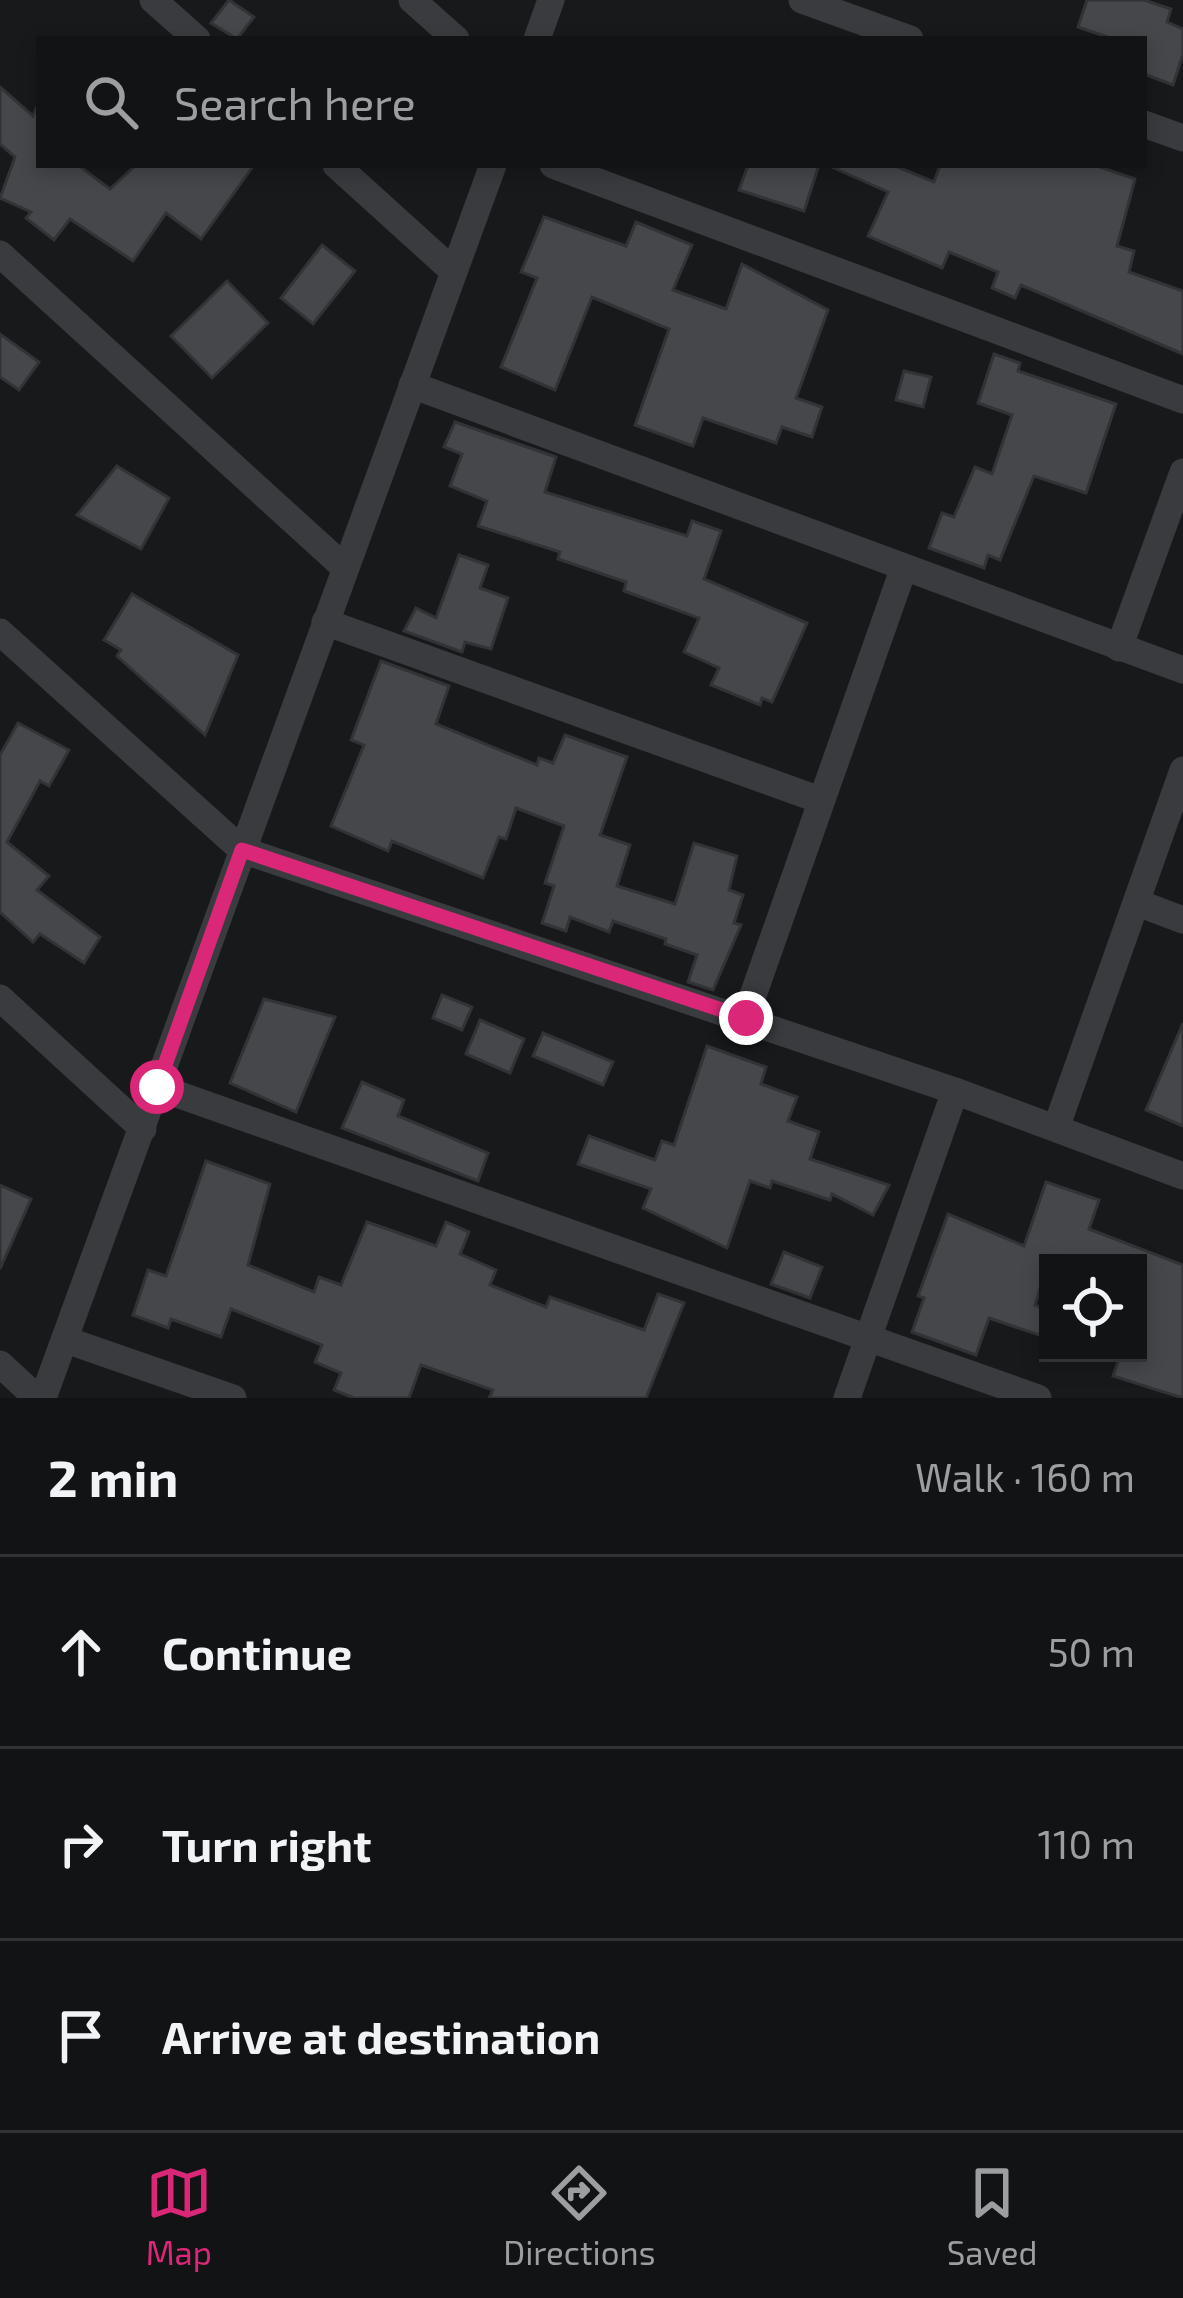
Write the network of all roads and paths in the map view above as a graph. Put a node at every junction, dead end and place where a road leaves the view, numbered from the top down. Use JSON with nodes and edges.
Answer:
{"nodes":[{"id":1,"x":153,"y":0,"type":"edge"},
{"id":2,"x":412,"y":0,"type":"edge"},
{"id":3,"x":551,"y":0,"type":"edge"},
{"id":4,"x":802,"y":0,"type":"edge"},
{"id":5,"x":193,"y":36,"type":"edge"},
{"id":6,"x":453,"y":36,"type":"edge"},
{"id":7,"x":538,"y":36,"type":"edge"},
{"id":8,"x":902,"y":36,"type":"edge"},
{"id":9,"x":1147,"y":125,"type":"edge"},
{"id":10,"x":1183,"y":138,"type":"edge"},
{"id":11,"x":339,"y":168,"type":"edge"},
{"id":12,"x":492,"y":168,"type":"edge"},
{"id":13,"x":561,"y":168,"type":"edge"},
{"id":14,"x":0,"y":254,"type":"edge"},
{"id":15,"x":454,"y":271,"type":"junction"},
{"id":16,"x":412,"y":385,"type":"junction"},
{"id":17,"x":1183,"y":400,"type":"edge"},
{"id":18,"x":1183,"y":472,"type":"edge"},
{"id":19,"x":345,"y":568,"type":"junction"},
{"id":20,"x":903,"y":571,"type":"junction"},
{"id":21,"x":326,"y":622,"type":"junction"},
{"id":22,"x":0,"y":632,"type":"edge"},
{"id":23,"x":1119,"y":647,"type":"junction"},
{"id":24,"x":1183,"y":670,"type":"edge"},
{"id":25,"x":1183,"y":770,"type":"edge"},
{"id":26,"x":820,"y":800,"type":"junction"},
{"id":27,"x":242,"y":850,"type":"junction"},
{"id":28,"x":1138,"y":903,"type":"junction"},
{"id":29,"x":1183,"y":920,"type":"edge"},
{"id":30,"x":0,"y":998,"type":"edge"},
{"id":31,"x":746,"y":1018,"type":"junction"},
{"id":32,"x":157,"y":1087,"type":"junction"},
{"id":33,"x":955,"y":1090,"type":"junction"},
{"id":34,"x":1056,"y":1128,"type":"junction"},
{"id":35,"x":143,"y":1129,"type":"junction"},
{"id":36,"x":1183,"y":1176,"type":"edge"},
{"id":37,"x":868,"y":1339,"type":"junction"},
{"id":38,"x":66,"y":1340,"type":"junction"},
{"id":39,"x":0,"y":1364,"type":"edge"},
{"id":40,"x":40,"y":1398,"type":"edge"},
{"id":41,"x":233,"y":1398,"type":"edge"},
{"id":42,"x":847,"y":1398,"type":"edge"},
{"id":43,"x":1038,"y":1398,"type":"edge"}],
"edges":[{"from":1,"to":5,"type":"street"},
{"from":2,"to":6,"type":"street"},
{"from":3,"to":7,"type":"street"},
{"from":4,"to":8,"type":"street"},
{"from":9,"to":10,"type":"street"},
{"from":11,"to":15,"type":"street"},
{"from":12,"to":15,"type":"street"},
{"from":13,"to":17,"type":"street"},
{"from":14,"to":19,"type":"street"},
{"from":15,"to":16,"type":"street"},
{"from":16,"to":19,"type":"street"},
{"from":16,"to":20,"type":"street"},
{"from":18,"to":23,"type":"street"},
{"from":19,"to":21,"type":"street"},
{"from":20,"to":23,"type":"street"},
{"from":20,"to":26,"type":"street"},
{"from":21,"to":26,"type":"street"},
{"from":21,"to":27,"type":"street"},
{"from":22,"to":27,"type":"street"},
{"from":23,"to":24,"type":"street"},
{"from":25,"to":28,"type":"street"},
{"from":26,"to":31,"type":"street"},
{"from":27,"to":31,"type":"street"},
{"from":27,"to":32,"type":"street"},
{"from":28,"to":29,"type":"street"},
{"from":28,"to":34,"type":"street"},
{"from":30,"to":35,"type":"street"},
{"from":31,"to":33,"type":"street"},
{"from":32,"to":35,"type":"street"},
{"from":32,"to":37,"type":"street"},
{"from":33,"to":34,"type":"street"},
{"from":33,"to":37,"type":"street"},
{"from":34,"to":36,"type":"street"},
{"from":35,"to":38,"type":"street"},
{"from":37,"to":42,"type":"street"},
{"from":37,"to":43,"type":"street"},
{"from":38,"to":40,"type":"street"},
{"from":38,"to":41,"type":"street"},
{"from":39,"to":40,"type":"street"}]}
